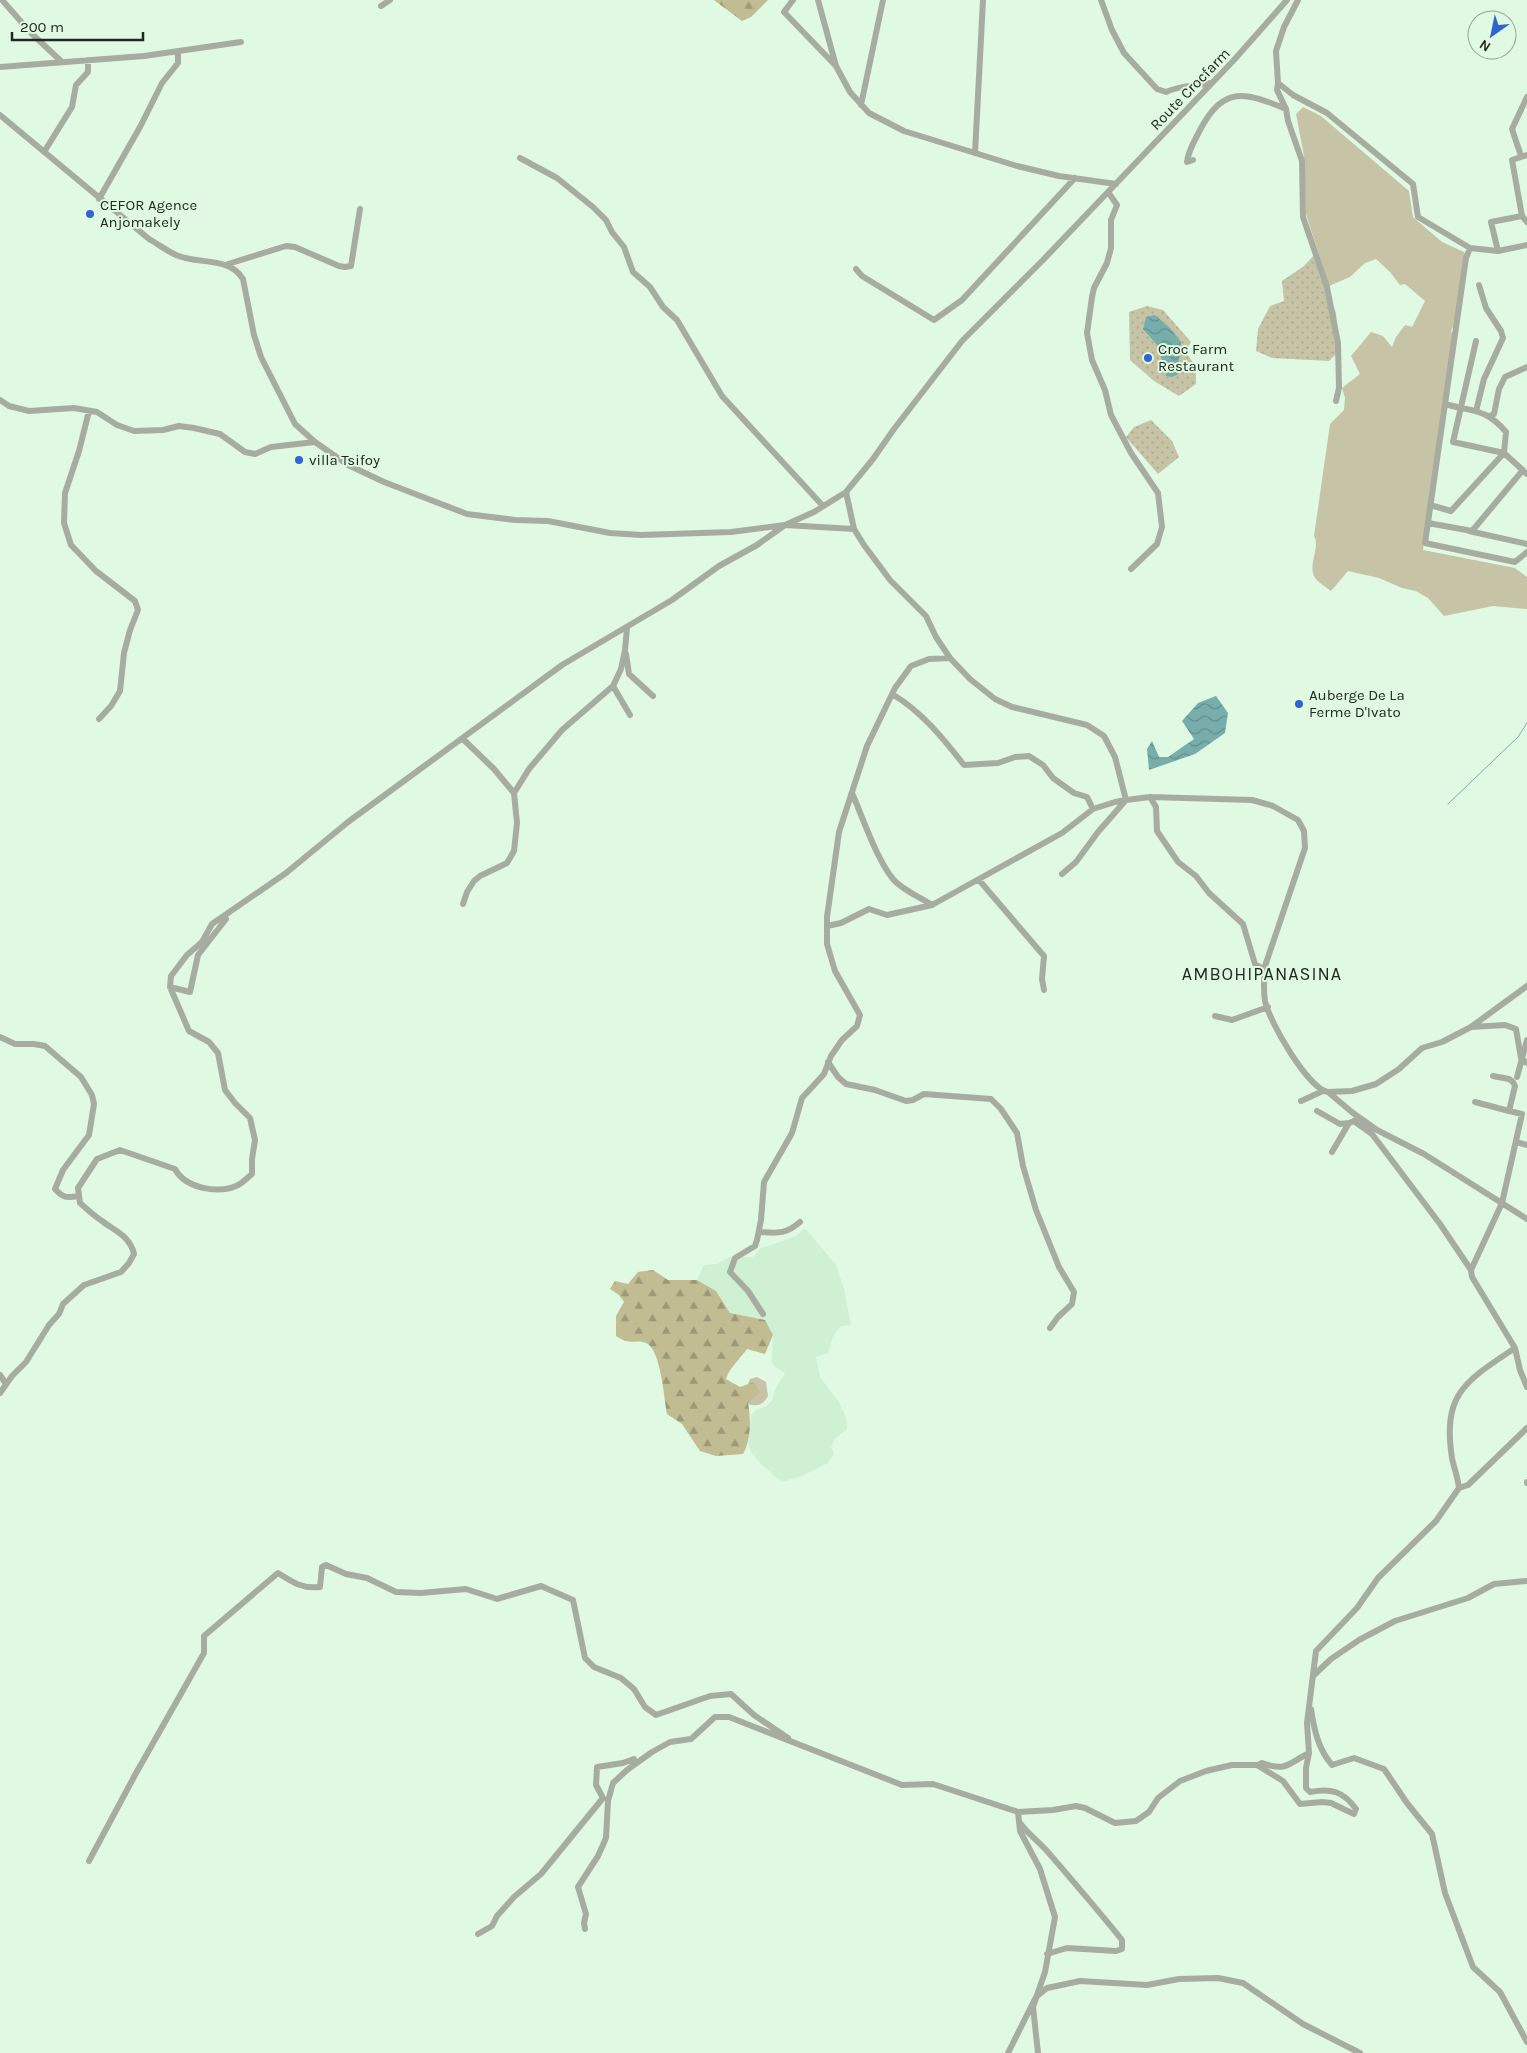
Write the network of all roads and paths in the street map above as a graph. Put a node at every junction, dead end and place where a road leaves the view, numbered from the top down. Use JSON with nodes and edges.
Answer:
{"nodes":[{"id":1,"x":2,"y":0,"type":"edge"},
{"id":2,"x":390,"y":0,"type":"edge"},
{"id":3,"x":793,"y":0,"type":"edge"},
{"id":4,"x":818,"y":0,"type":"edge"},
{"id":5,"x":883,"y":0,"type":"edge"},
{"id":6,"x":983,"y":0,"type":"edge"},
{"id":7,"x":1101,"y":0,"type":"edge"},
{"id":8,"x":1287,"y":0,"type":"edge"},
{"id":9,"x":1298,"y":0,"type":"edge"},
{"id":10,"x":380,"y":6,"type":"dead end"},
{"id":11,"x":241,"y":42,"type":"dead end"},
{"id":12,"x":178,"y":52,"type":"junction"},
{"id":13,"x":88,"y":60,"type":"junction"},
{"id":14,"x":62,"y":62,"type":"junction"},
{"id":15,"x":836,"y":66,"type":"junction"},
{"id":16,"x":0,"y":67,"type":"edge"},
{"id":17,"x":1211,"y":83,"type":"junction"},
{"id":18,"x":1278,"y":83,"type":"junction"},
{"id":19,"x":1527,"y":97,"type":"edge"},
{"id":20,"x":861,"y":105,"type":"junction"},
{"id":21,"x":1286,"y":109,"type":"junction"},
{"id":22,"x":0,"y":115,"type":"edge"},
{"id":23,"x":44,"y":152,"type":"junction"},
{"id":24,"x":975,"y":153,"type":"junction"},
{"id":25,"x":1524,"y":155,"type":"edge"},
{"id":26,"x":520,"y":158,"type":"dead end"},
{"id":27,"x":1194,"y":160,"type":"dead end"},
{"id":28,"x":1075,"y":178,"type":"junction"},
{"id":29,"x":1116,"y":184,"type":"junction"},
{"id":30,"x":1108,"y":192,"type":"junction"},
{"id":31,"x":99,"y":199,"type":"junction"},
{"id":32,"x":360,"y":209,"type":"dead end"},
{"id":33,"x":1525,"y":215,"type":"edge"},
{"id":34,"x":1527,"y":222,"type":"edge"},
{"id":35,"x":1527,"y":245,"type":"edge"},
{"id":36,"x":1470,"y":248,"type":"junction"},
{"id":37,"x":1498,"y":250,"type":"junction"},
{"id":38,"x":228,"y":264,"type":"junction"},
{"id":39,"x":856,"y":269,"type":"dead end"},
{"id":40,"x":1479,"y":285,"type":"dead end"},
{"id":41,"x":1476,"y":341,"type":"dead end"},
{"id":42,"x":1527,"y":368,"type":"edge"},
{"id":43,"x":0,"y":400,"type":"edge"},
{"id":44,"x":1336,"y":401,"type":"dead end"},
{"id":45,"x":1445,"y":404,"type":"junction"},
{"id":46,"x":1461,"y":409,"type":"junction"},
{"id":47,"x":89,"y":411,"type":"junction"},
{"id":48,"x":1476,"y":411,"type":"junction"},
{"id":49,"x":1490,"y":416,"type":"junction"},
{"id":50,"x":315,"y":442,"type":"junction"},
{"id":51,"x":1504,"y":453,"type":"junction"},
{"id":52,"x":1525,"y":472,"type":"edge"},
{"id":53,"x":846,"y":492,"type":"junction"},
{"id":54,"x":1430,"y":505,"type":"junction"},
{"id":55,"x":823,"y":506,"type":"junction"},
{"id":56,"x":1428,"y":523,"type":"junction"},
{"id":57,"x":785,"y":525,"type":"junction"},
{"id":58,"x":854,"y":529,"type":"junction"},
{"id":59,"x":1469,"y":531,"type":"junction"},
{"id":60,"x":1527,"y":544,"type":"edge"},
{"id":61,"x":1527,"y":552,"type":"edge"},
{"id":62,"x":1131,"y":569,"type":"dead end"},
{"id":63,"x":626,"y":628,"type":"junction"},
{"id":64,"x":625,"y":650,"type":"junction"},
{"id":65,"x":950,"y":658,"type":"junction"},
{"id":66,"x":613,"y":686,"type":"junction"},
{"id":67,"x":892,"y":694,"type":"junction"},
{"id":68,"x":653,"y":696,"type":"dead end"},
{"id":69,"x":630,"y":715,"type":"dead end"},
{"id":70,"x":99,"y":720,"type":"dead end"},
{"id":71,"x":463,"y":739,"type":"junction"},
{"id":72,"x":514,"y":793,"type":"junction"},
{"id":73,"x":852,"y":794,"type":"junction"},
{"id":74,"x":1150,"y":797,"type":"junction"},
{"id":75,"x":1126,"y":800,"type":"junction"},
{"id":76,"x":1093,"y":810,"type":"junction"},
{"id":77,"x":1062,"y":874,"type":"dead end"},
{"id":78,"x":979,"y":880,"type":"junction"},
{"id":79,"x":463,"y":904,"type":"dead end"},
{"id":80,"x":932,"y":905,"type":"junction"},
{"id":81,"x":236,"y":910,"type":"junction"},
{"id":82,"x":827,"y":926,"type":"junction"},
{"id":83,"x":1264,"y":970,"type":"junction"},
{"id":84,"x":1527,"y":986,"type":"edge"},
{"id":85,"x":170,"y":987,"type":"junction"},
{"id":86,"x":1044,"y":990,"type":"dead end"},
{"id":87,"x":1268,"y":1007,"type":"junction"},
{"id":88,"x":1215,"y":1016,"type":"dead end"},
{"id":89,"x":1471,"y":1027,"type":"junction"},
{"id":90,"x":0,"y":1037,"type":"edge"},
{"id":91,"x":1527,"y":1040,"type":"edge"},
{"id":92,"x":1521,"y":1058,"type":"junction"},
{"id":93,"x":828,"y":1062,"type":"junction"},
{"id":94,"x":1527,"y":1063,"type":"edge"},
{"id":95,"x":1493,"y":1076,"type":"dead end"},
{"id":96,"x":1517,"y":1077,"type":"dead end"},
{"id":97,"x":1326,"y":1091,"type":"junction"},
{"id":98,"x":1302,"y":1101,"type":"dead end"},
{"id":99,"x":1475,"y":1102,"type":"dead end"},
{"id":100,"x":1317,"y":1111,"type":"dead end"},
{"id":101,"x":1509,"y":1111,"type":"junction"},
{"id":102,"x":1525,"y":1114,"type":"edge"},
{"id":103,"x":1355,"y":1120,"type":"junction"},
{"id":104,"x":1516,"y":1142,"type":"junction"},
{"id":105,"x":1527,"y":1145,"type":"edge"},
{"id":106,"x":1332,"y":1152,"type":"dead end"},
{"id":107,"x":78,"y":1196,"type":"junction"},
{"id":108,"x":1502,"y":1202,"type":"junction"},
{"id":109,"x":1527,"y":1219,"type":"edge"},
{"id":110,"x":800,"y":1222,"type":"dead end"},
{"id":111,"x":759,"y":1232,"type":"junction"},
{"id":112,"x":1471,"y":1270,"type":"junction"},
{"id":113,"x":763,"y":1314,"type":"dead end"},
{"id":114,"x":1050,"y":1328,"type":"dead end"},
{"id":115,"x":1515,"y":1348,"type":"junction"},
{"id":116,"x":0,"y":1375,"type":"edge"},
{"id":117,"x":6,"y":1384,"type":"junction"},
{"id":118,"x":1527,"y":1387,"type":"edge"},
{"id":119,"x":0,"y":1394,"type":"edge"},
{"id":120,"x":1527,"y":1428,"type":"edge"},
{"id":121,"x":1459,"y":1488,"type":"junction"},
{"id":122,"x":1527,"y":1581,"type":"edge"},
{"id":123,"x":1314,"y":1676,"type":"junction"},
{"id":124,"x":1310,"y":1705,"type":"junction"},
{"id":125,"x":797,"y":1744,"type":"junction"},
{"id":126,"x":1308,"y":1753,"type":"junction"},
{"id":127,"x":634,"y":1760,"type":"dead end"},
{"id":128,"x":1257,"y":1766,"type":"junction"},
{"id":129,"x":605,"y":1799,"type":"junction"},
{"id":130,"x":1018,"y":1816,"type":"junction"},
{"id":131,"x":89,"y":1861,"type":"dead end"},
{"id":132,"x":585,"y":1929,"type":"dead end"},
{"id":133,"x":478,"y":1934,"type":"dead end"},
{"id":134,"x":1047,"y":1954,"type":"junction"},
{"id":135,"x":1036,"y":1997,"type":"junction"},
{"id":136,"x":1527,"y":2042,"type":"edge"},
{"id":137,"x":1008,"y":2053,"type":"edge"},
{"id":138,"x":1038,"y":2053,"type":"edge"},
{"id":139,"x":1360,"y":2053,"type":"edge"}],
"edges":[{"from":1,"to":14,"type":"street"},
{"from":2,"to":10,"type":"street"},
{"from":3,"to":15,"type":"street"},
{"from":4,"to":15,"type":"street"},
{"from":5,"to":20,"type":"street"},
{"from":6,"to":24,"type":"street"},
{"from":7,"to":17,"type":"street"},
{"from":8,"to":17,"type":"street","name":"Route Crocfarm"},
{"from":9,"to":18,"type":"street"},
{"from":11,"to":12,"type":"street"},
{"from":12,"to":13,"type":"street"},
{"from":12,"to":31,"type":"street"},
{"from":13,"to":14,"type":"street"},
{"from":13,"to":23,"type":"street"},
{"from":14,"to":16,"type":"street"},
{"from":15,"to":20,"type":"street"},
{"from":17,"to":29,"type":"street","name":"Route Crocfarm"},
{"from":18,"to":21,"type":"street"},
{"from":18,"to":36,"type":"street"},
{"from":19,"to":25,"type":"street"},
{"from":20,"to":24,"type":"street"},
{"from":21,"to":27,"type":"street"},
{"from":21,"to":44,"type":"street"},
{"from":22,"to":23,"type":"street"},
{"from":23,"to":31,"type":"street"},
{"from":24,"to":28,"type":"street"},
{"from":25,"to":33,"type":"street"},
{"from":26,"to":55,"type":"street"},
{"from":28,"to":29,"type":"street"},
{"from":28,"to":39,"type":"street"},
{"from":29,"to":30,"type":"street","name":"Route Crocfarm"},
{"from":30,"to":53,"type":"street","name":"Route Crocfarm"},
{"from":30,"to":62,"type":"street"},
{"from":31,"to":38,"type":"street"},
{"from":32,"to":38,"type":"street"},
{"from":33,"to":34,"type":"street"},
{"from":33,"to":37,"type":"street"},
{"from":35,"to":37,"type":"street"},
{"from":36,"to":37,"type":"street"},
{"from":36,"to":45,"type":"street"},
{"from":38,"to":50,"type":"street"},
{"from":40,"to":48,"type":"street"},
{"from":41,"to":46,"type":"street"},
{"from":42,"to":49,"type":"street"},
{"from":43,"to":47,"type":"street"},
{"from":45,"to":46,"type":"street"},
{"from":45,"to":54,"type":"street"},
{"from":46,"to":48,"type":"street"},
{"from":46,"to":51,"type":"street"},
{"from":47,"to":50,"type":"street"},
{"from":47,"to":70,"type":"street"},
{"from":48,"to":49,"type":"street"},
{"from":49,"to":51,"type":"street"},
{"from":50,"to":57,"type":"street"},
{"from":51,"to":52,"type":"street"},
{"from":51,"to":54,"type":"street"},
{"from":52,"to":59,"type":"street"},
{"from":53,"to":55,"type":"street","name":"Route Crocfarm"},
{"from":53,"to":58,"type":"street"},
{"from":54,"to":56,"type":"street"},
{"from":55,"to":57,"type":"street","name":"Route Crocfarm"},
{"from":56,"to":59,"type":"street"},
{"from":56,"to":61,"type":"street"},
{"from":57,"to":58,"type":"street"},
{"from":57,"to":63,"type":"street"},
{"from":58,"to":65,"type":"street"},
{"from":59,"to":60,"type":"street"},
{"from":63,"to":64,"type":"street"},
{"from":63,"to":71,"type":"street"},
{"from":64,"to":66,"type":"street"},
{"from":64,"to":68,"type":"street"},
{"from":65,"to":67,"type":"street"},
{"from":65,"to":75,"type":"street"},
{"from":66,"to":69,"type":"street"},
{"from":66,"to":72,"type":"street"},
{"from":67,"to":73,"type":"street"},
{"from":67,"to":76,"type":"street"},
{"from":71,"to":72,"type":"street"},
{"from":71,"to":81,"type":"street"},
{"from":72,"to":79,"type":"street"},
{"from":73,"to":80,"type":"street"},
{"from":73,"to":82,"type":"street"},
{"from":74,"to":75,"type":"street"},
{"from":74,"to":83,"type":"street"},
{"from":74,"to":83,"type":"street"},
{"from":75,"to":76,"type":"street"},
{"from":75,"to":77,"type":"street"},
{"from":76,"to":78,"type":"street"},
{"from":78,"to":80,"type":"street"},
{"from":78,"to":86,"type":"street"},
{"from":80,"to":82,"type":"street"},
{"from":81,"to":85,"type":"street"},
{"from":81,"to":85,"type":"street"},
{"from":82,"to":93,"type":"street"},
{"from":83,"to":87,"type":"street"},
{"from":84,"to":89,"type":"street"},
{"from":85,"to":107,"type":"street"},
{"from":87,"to":88,"type":"street"},
{"from":87,"to":97,"type":"street"},
{"from":89,"to":92,"type":"street"},
{"from":89,"to":97,"type":"street"},
{"from":90,"to":107,"type":"street"},
{"from":91,"to":92,"type":"street"},
{"from":92,"to":94,"type":"street"},
{"from":92,"to":96,"type":"street"},
{"from":93,"to":111,"type":"street"},
{"from":93,"to":114,"type":"street"},
{"from":95,"to":101,"type":"street"},
{"from":97,"to":98,"type":"street"},
{"from":97,"to":103,"type":"street"},
{"from":99,"to":101,"type":"street"},
{"from":100,"to":103,"type":"street"},
{"from":101,"to":102,"type":"street"},
{"from":102,"to":104,"type":"street"},
{"from":103,"to":106,"type":"street"},
{"from":103,"to":108,"type":"street"},
{"from":103,"to":112,"type":"street"},
{"from":104,"to":105,"type":"street"},
{"from":104,"to":108,"type":"street"},
{"from":107,"to":117,"type":"street"},
{"from":108,"to":109,"type":"street"},
{"from":108,"to":112,"type":"street"},
{"from":110,"to":111,"type":"street"},
{"from":111,"to":113,"type":"street"},
{"from":112,"to":115,"type":"street"},
{"from":115,"to":118,"type":"street"},
{"from":115,"to":121,"type":"street"},
{"from":116,"to":117,"type":"street"},
{"from":117,"to":119,"type":"street"},
{"from":120,"to":121,"type":"street"},
{"from":121,"to":123,"type":"street"},
{"from":122,"to":123,"type":"street"},
{"from":123,"to":124,"type":"street"},
{"from":124,"to":126,"type":"street"},
{"from":124,"to":136,"type":"street"},
{"from":125,"to":129,"type":"street"},
{"from":125,"to":130,"type":"street"},
{"from":125,"to":131,"type":"street"},
{"from":126,"to":128,"type":"street"},
{"from":126,"to":128,"type":"street"},
{"from":127,"to":129,"type":"street"},
{"from":128,"to":130,"type":"street"},
{"from":129,"to":132,"type":"street"},
{"from":129,"to":133,"type":"street"},
{"from":130,"to":134,"type":"street"},
{"from":130,"to":134,"type":"street"},
{"from":134,"to":135,"type":"street"},
{"from":135,"to":137,"type":"street"},
{"from":135,"to":138,"type":"street"},
{"from":135,"to":139,"type":"street"}]}
